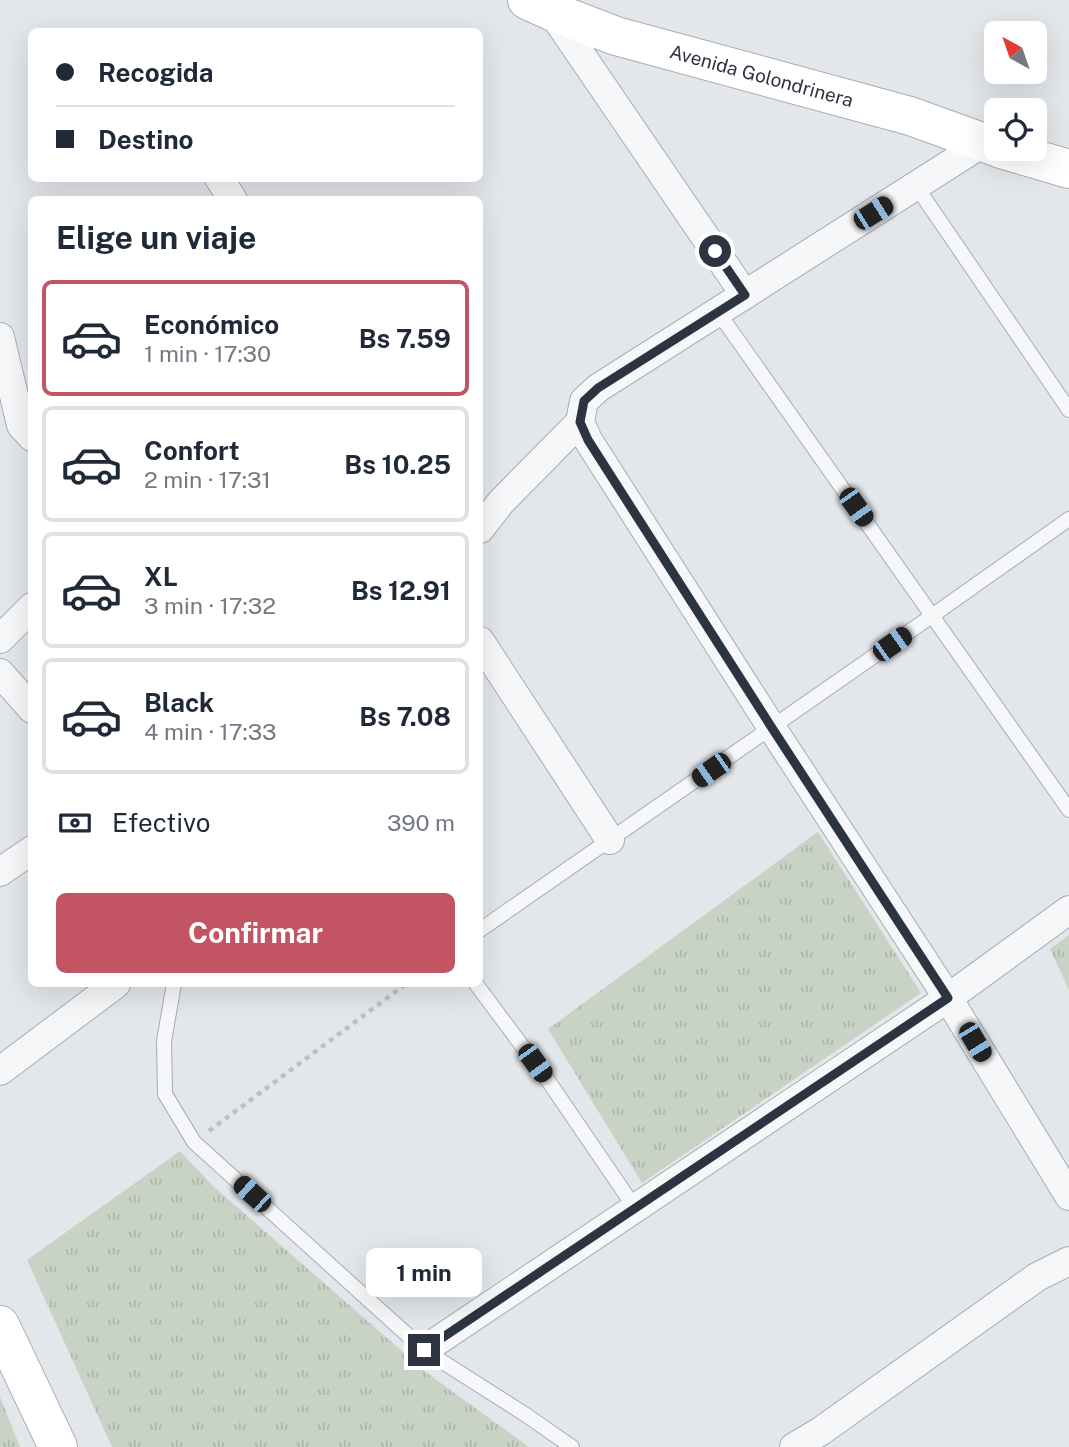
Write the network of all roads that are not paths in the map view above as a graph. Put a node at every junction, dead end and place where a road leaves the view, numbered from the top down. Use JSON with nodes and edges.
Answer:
{"nodes":[{"id":1,"x":539,"y":6,"type":"edge"},
{"id":2,"x":984,"y":143,"type":"edge"},
{"id":3,"x":984,"y":151,"type":"edge"},
{"id":4,"x":1043,"y":161,"type":"edge"},
{"id":5,"x":1069,"y":169,"type":"edge"},
{"id":6,"x":916,"y":186,"type":"junction"},
{"id":7,"x":745,"y":295,"type":"junction"},
{"id":8,"x":718,"y":312,"type":"junction"},
{"id":9,"x":0,"y":337,"type":"edge"},
{"id":10,"x":1069,"y":410,"type":"edge"},
{"id":11,"x":580,"y":422,"type":"junction"},
{"id":12,"x":28,"y":433,"type":"edge"},
{"id":13,"x":1069,"y":519,"type":"edge"},
{"id":14,"x":483,"y":525,"type":"edge"},
{"id":15,"x":28,"y":611,"type":"edge"},
{"id":16,"x":932,"y":616,"type":"junction"},
{"id":17,"x":0,"y":639,"type":"edge"},
{"id":18,"x":483,"y":646,"type":"edge"},
{"id":19,"x":0,"y":673,"type":"edge"},
{"id":20,"x":28,"y":704,"type":"edge"},
{"id":21,"x":772,"y":728,"type":"junction"},
{"id":22,"x":1069,"y":810,"type":"edge"},
{"id":23,"x":610,"y":840,"type":"junction"},
{"id":24,"x":28,"y":853,"type":"edge"},
{"id":25,"x":0,"y":872,"type":"edge"},
{"id":26,"x":1069,"y":910,"type":"edge"},
{"id":27,"x":483,"y":928,"type":"edge"},
{"id":28,"x":112,"y":987,"type":"edge"},
{"id":29,"x":173,"y":987,"type":"edge"},
{"id":30,"x":478,"y":987,"type":"edge"},
{"id":31,"x":948,"y":998,"type":"junction"},
{"id":32,"x":0,"y":1072,"type":"edge"},
{"id":33,"x":1069,"y":1196,"type":"edge"},
{"id":34,"x":635,"y":1208,"type":"junction"},
{"id":35,"x":1069,"y":1261,"type":"edge"},
{"id":36,"x":0,"y":1325,"type":"edge"},
{"id":37,"x":424,"y":1350,"type":"junction"},
{"id":38,"x":58,"y":1447,"type":"edge"},
{"id":39,"x":572,"y":1447,"type":"edge"},
{"id":40,"x":794,"y":1447,"type":"edge"}],
"edges":[{"from":1,"to":2,"type":"street","name":"Avenida Golondrinera"},
{"from":1,"to":7,"type":"street"},
{"from":3,"to":6,"type":"street"},
{"from":4,"to":5,"type":"street","name":"Avenida Golondrinera"},
{"from":6,"to":7,"type":"street"},
{"from":6,"to":10,"type":"lane"},
{"from":7,"to":8,"type":"street"},
{"from":8,"to":11,"type":"street"},
{"from":8,"to":16,"type":"lane"},
{"from":9,"to":12,"type":"street"},
{"from":11,"to":14,"type":"street"},
{"from":11,"to":21,"type":"street"},
{"from":13,"to":16,"type":"lane"},
{"from":15,"to":17,"type":"street"},
{"from":16,"to":21,"type":"lane"},
{"from":16,"to":22,"type":"lane"},
{"from":18,"to":23,"type":"street"},
{"from":19,"to":20,"type":"street"},
{"from":21,"to":23,"type":"lane"},
{"from":21,"to":31,"type":"street"},
{"from":23,"to":27,"type":"lane"},
{"from":24,"to":25,"type":"street"},
{"from":26,"to":31,"type":"street"},
{"from":28,"to":32,"type":"street"},
{"from":29,"to":37,"type":"lane"},
{"from":30,"to":34,"type":"lane"},
{"from":31,"to":33,"type":"street"},
{"from":31,"to":34,"type":"street"},
{"from":34,"to":37,"type":"street"},
{"from":35,"to":40,"type":"street"},
{"from":36,"to":38,"type":"street"},
{"from":37,"to":39,"type":"lane"}]}
